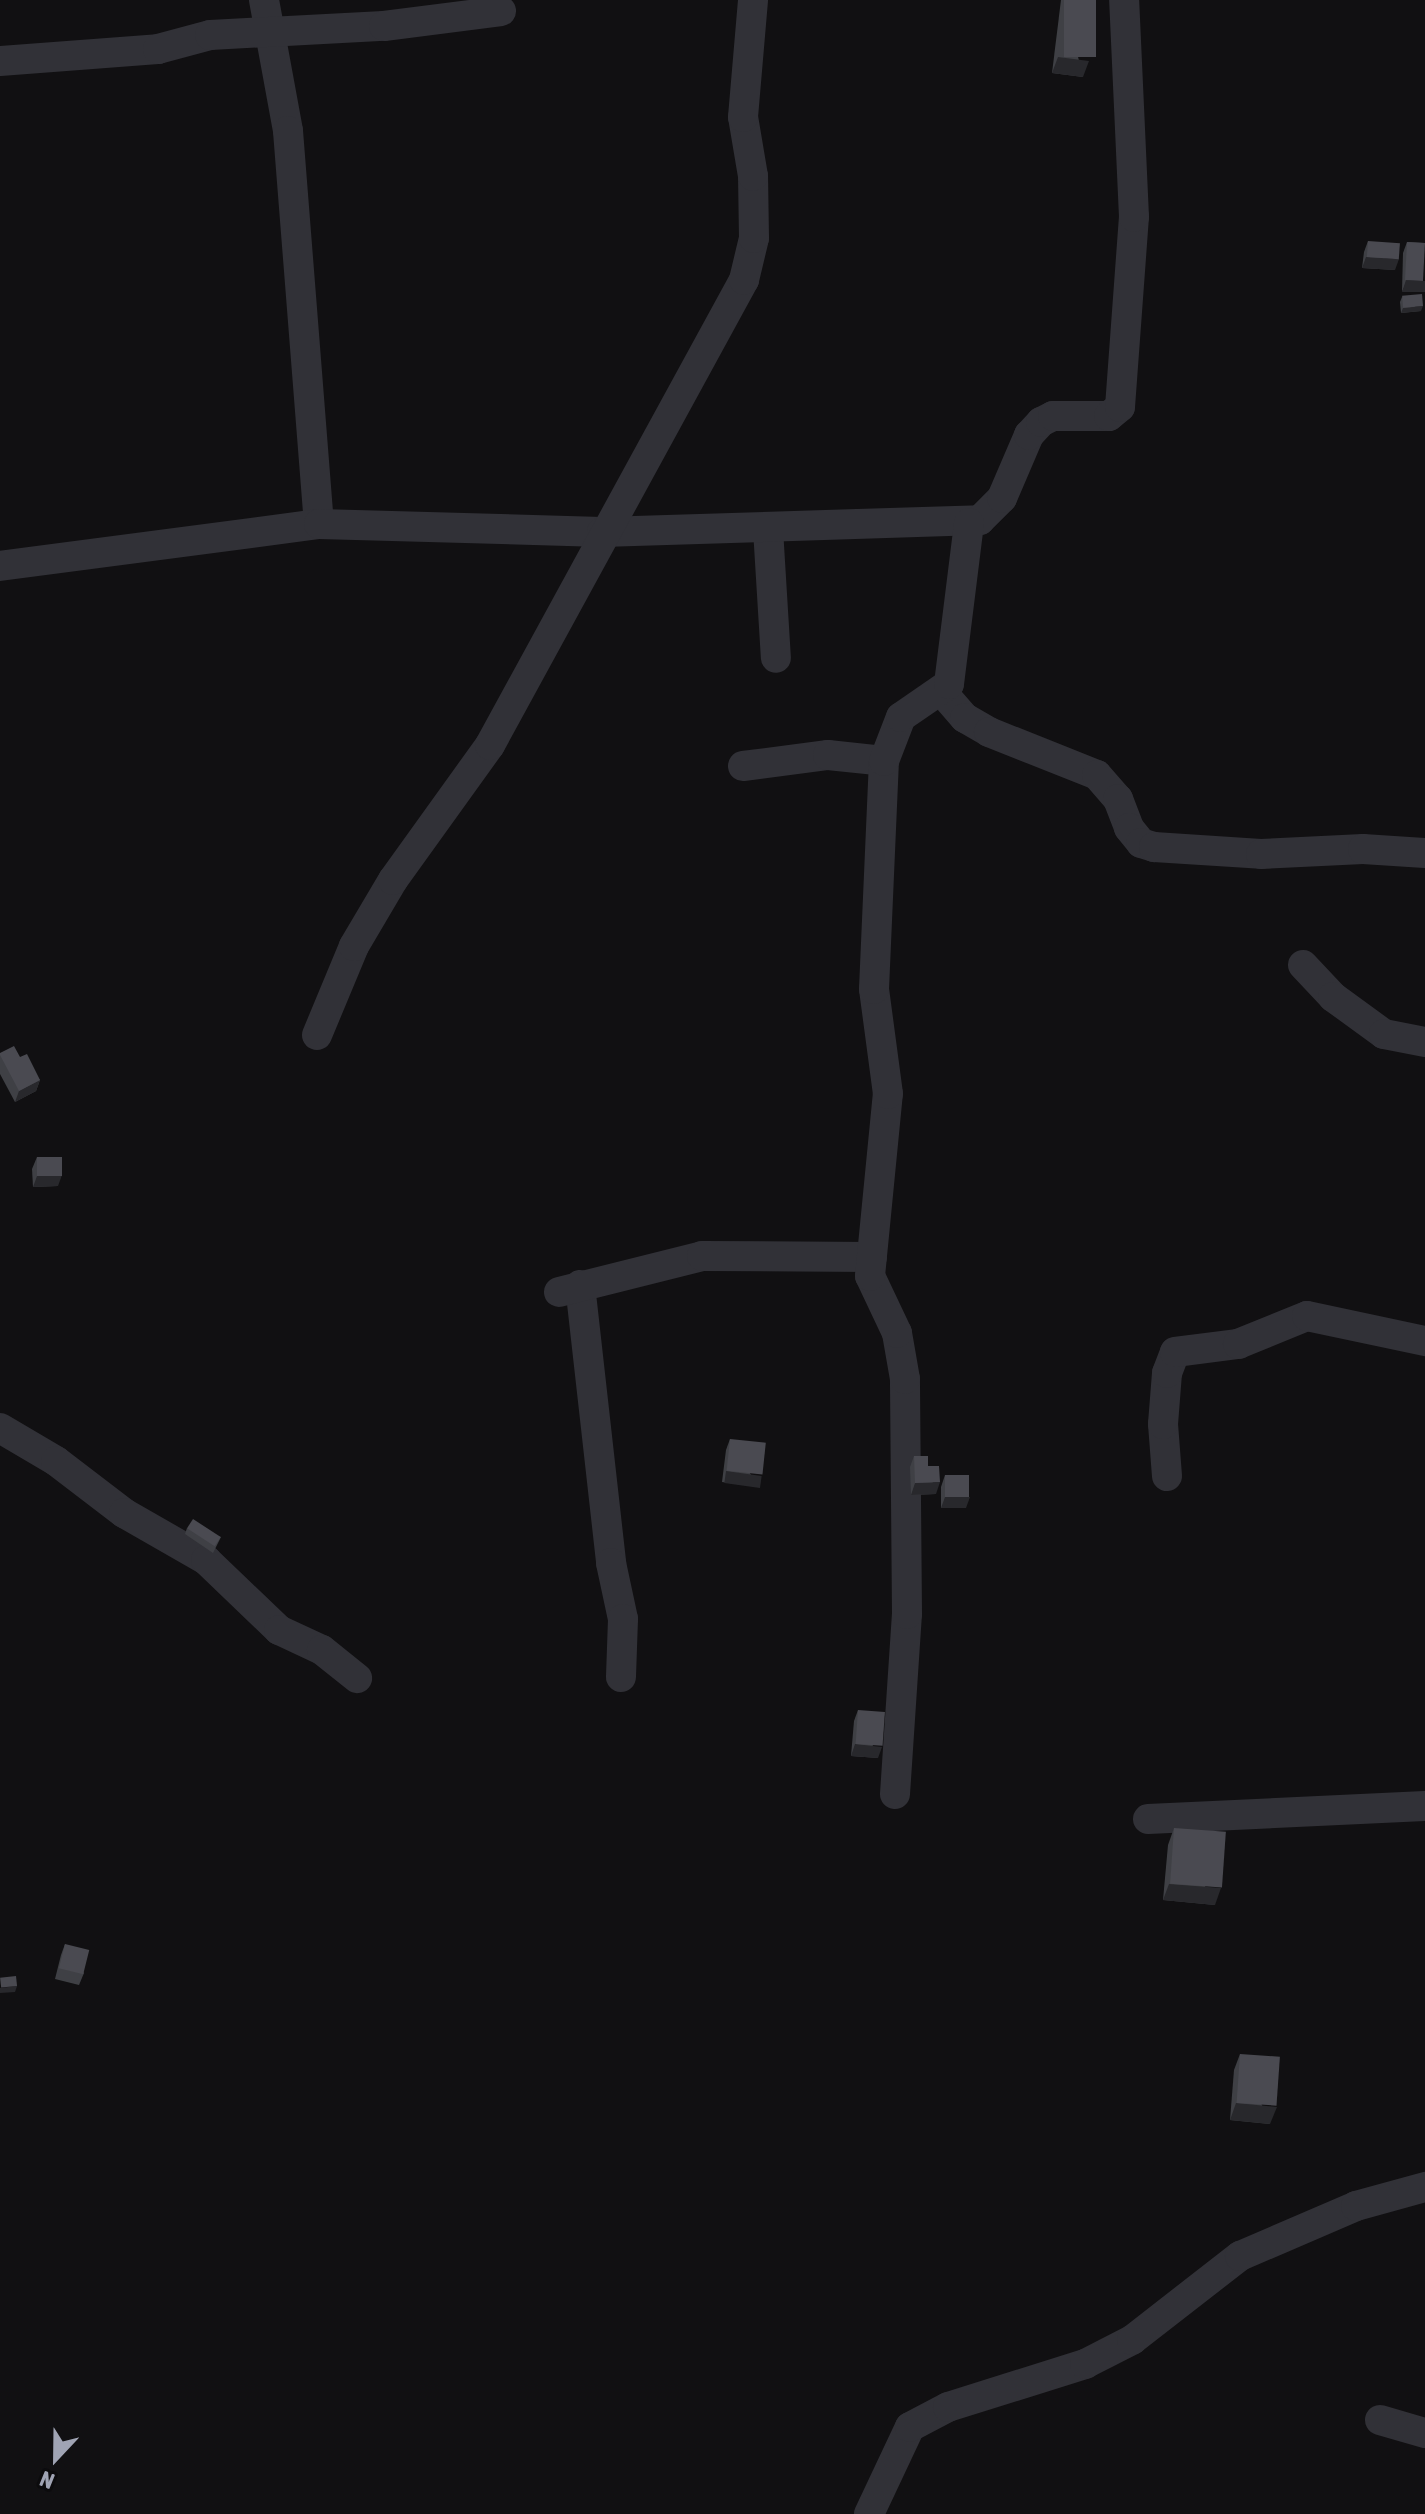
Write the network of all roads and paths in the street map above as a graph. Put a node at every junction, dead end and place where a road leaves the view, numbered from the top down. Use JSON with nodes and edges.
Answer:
{"nodes":[{"id":1,"x":264,"y":0,"type":"edge"},
{"id":2,"x":753,"y":0,"type":"edge"},
{"id":3,"x":1124,"y":0,"type":"edge"},
{"id":4,"x":501,"y":11,"type":"dead end"},
{"id":5,"x":269,"y":32,"type":"junction"},
{"id":6,"x":0,"y":61,"type":"edge"},
{"id":7,"x":969,"y":523,"type":"junction"},
{"id":8,"x":319,"y":524,"type":"junction"},
{"id":9,"x":768,"y":529,"type":"junction"},
{"id":10,"x":602,"y":532,"type":"junction"},
{"id":11,"x":0,"y":566,"type":"edge"},
{"id":12,"x":776,"y":658,"type":"dead end"},
{"id":13,"x":943,"y":693,"type":"junction"},
{"id":14,"x":884,"y":761,"type":"junction"},
{"id":15,"x":743,"y":766,"type":"dead end"},
{"id":16,"x":1425,"y":853,"type":"edge"},
{"id":17,"x":1303,"y":965,"type":"dead end"},
{"id":18,"x":317,"y":1035,"type":"dead end"},
{"id":19,"x":1425,"y":1042,"type":"edge"},
{"id":20,"x":872,"y":1257,"type":"junction"},
{"id":21,"x":1425,"y":1341,"type":"edge"},
{"id":22,"x":0,"y":1428,"type":"edge"},
{"id":23,"x":1167,"y":1476,"type":"dead end"},
{"id":24,"x":621,"y":1677,"type":"dead end"},
{"id":25,"x":357,"y":1678,"type":"dead end"},
{"id":26,"x":895,"y":1794,"type":"dead end"},
{"id":27,"x":1425,"y":1806,"type":"edge"},
{"id":28,"x":1148,"y":1819,"type":"dead end"},
{"id":29,"x":1425,"y":2187,"type":"edge"},
{"id":30,"x":1380,"y":2420,"type":"dead end"},
{"id":31,"x":1425,"y":2433,"type":"edge"},
{"id":32,"x":869,"y":2514,"type":"edge"}],
"edges":[{"from":1,"to":5,"type":"street"},
{"from":2,"to":10,"type":"street"},
{"from":3,"to":7,"type":"street"},
{"from":4,"to":5,"type":"street"},
{"from":5,"to":6,"type":"street"},
{"from":5,"to":8,"type":"street"},
{"from":7,"to":9,"type":"street"},
{"from":7,"to":13,"type":"street"},
{"from":8,"to":10,"type":"street"},
{"from":8,"to":11,"type":"street"},
{"from":9,"to":10,"type":"street"},
{"from":9,"to":12,"type":"street"},
{"from":10,"to":18,"type":"street"},
{"from":13,"to":14,"type":"street"},
{"from":13,"to":16,"type":"street"},
{"from":14,"to":15,"type":"street"},
{"from":14,"to":20,"type":"street"},
{"from":17,"to":19,"type":"street"},
{"from":20,"to":24,"type":"street"},
{"from":20,"to":26,"type":"street"},
{"from":21,"to":23,"type":"street"},
{"from":22,"to":25,"type":"street"},
{"from":27,"to":28,"type":"street"},
{"from":29,"to":32,"type":"street"},
{"from":30,"to":31,"type":"street"}]}
